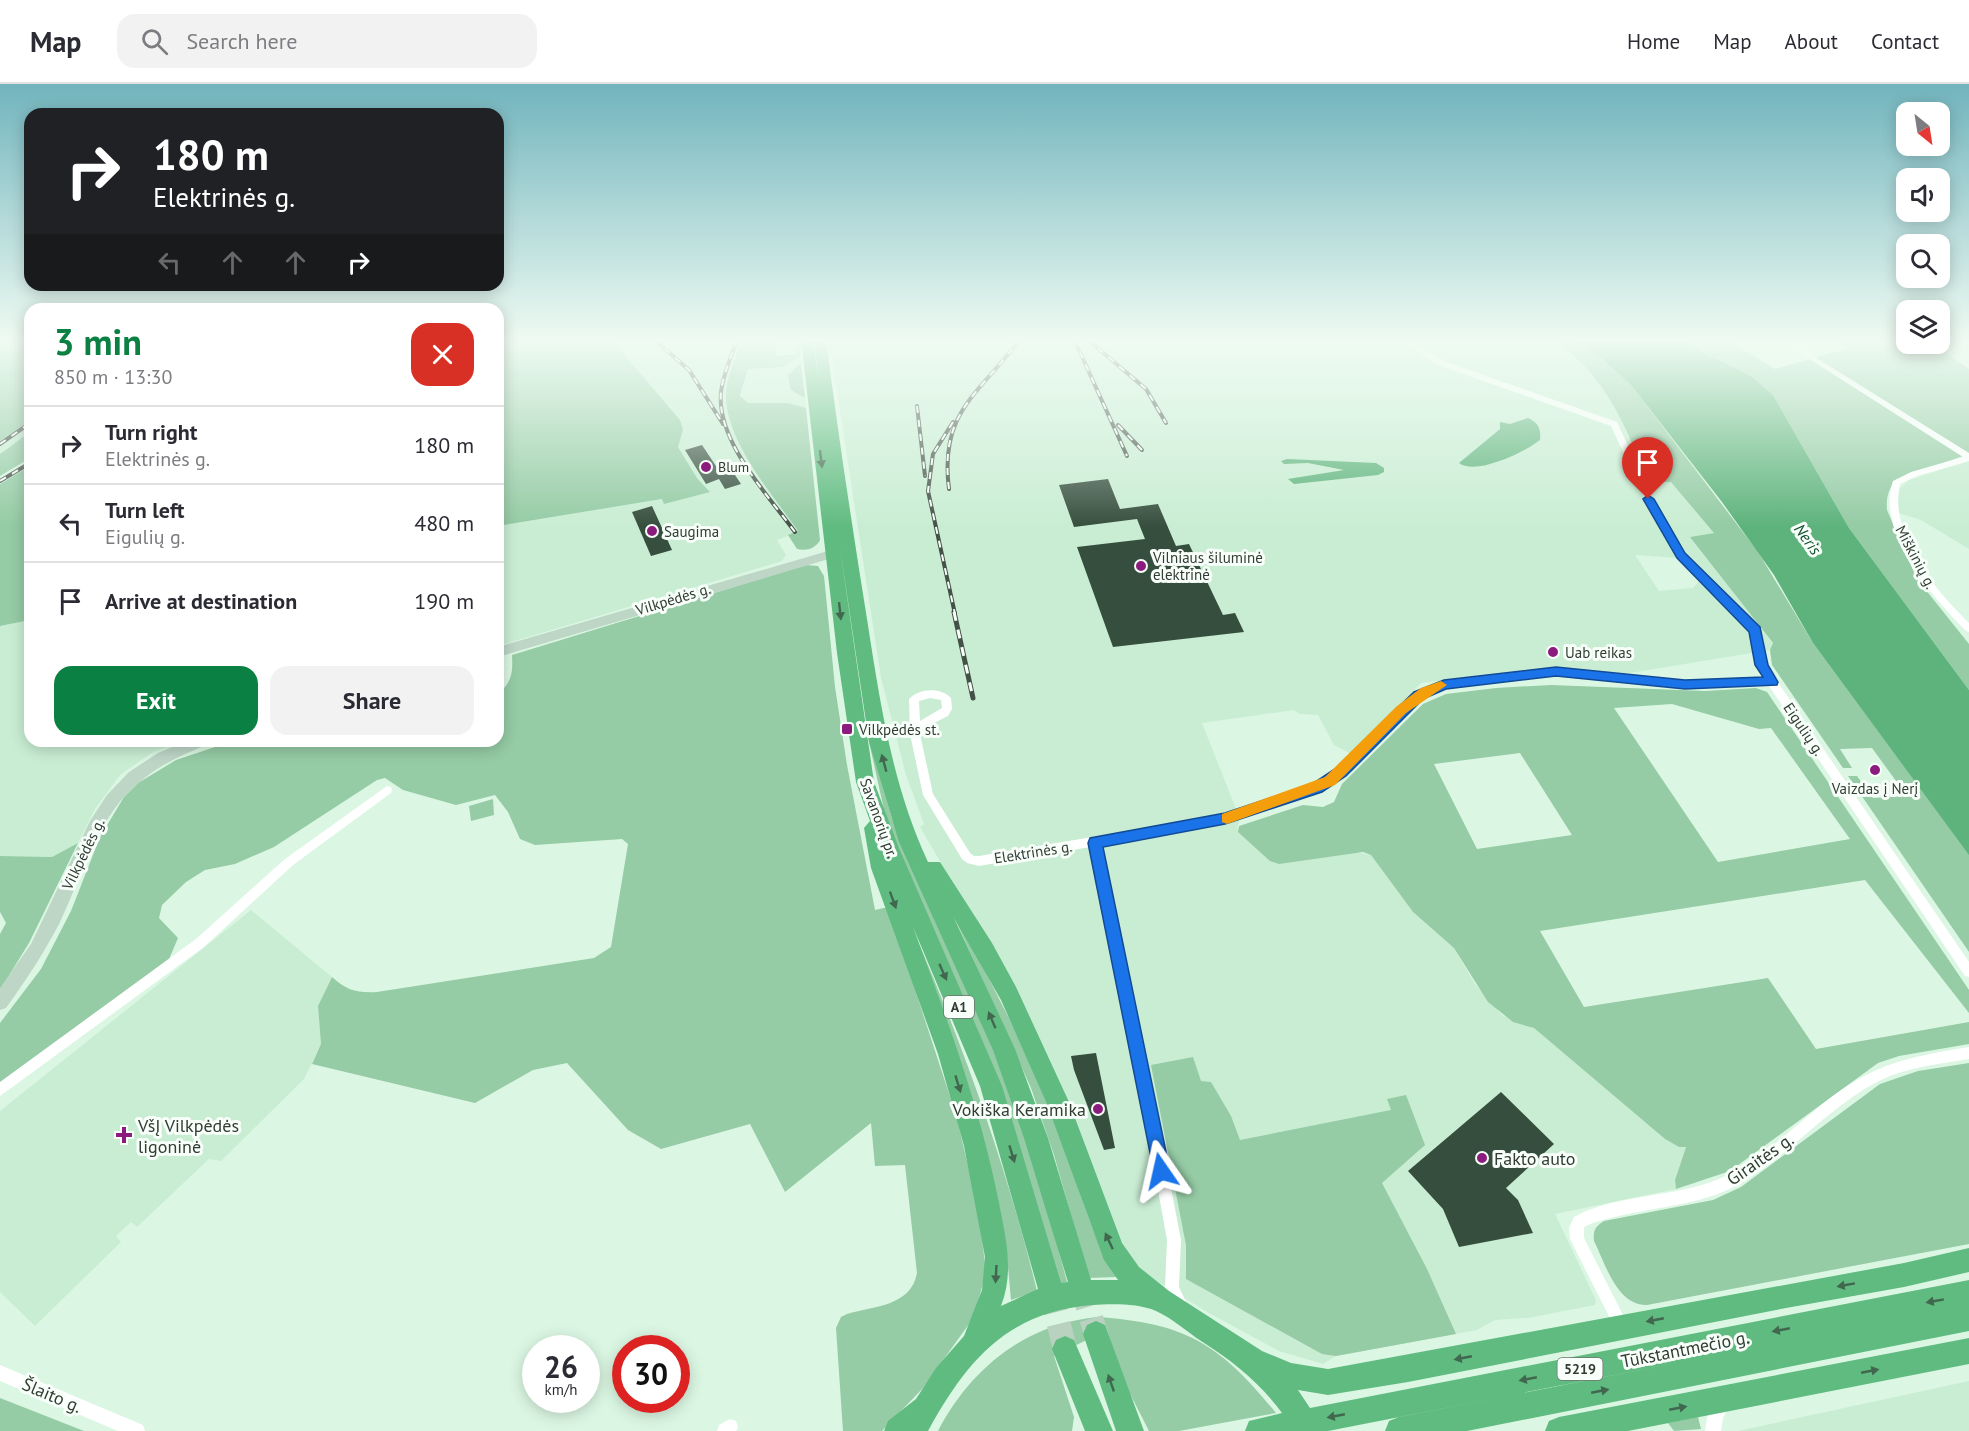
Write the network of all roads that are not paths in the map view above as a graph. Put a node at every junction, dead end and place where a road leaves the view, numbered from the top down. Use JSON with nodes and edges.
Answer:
{"nodes":[{"id":1,"x":817,"y":402,"type":"edge"},
{"id":2,"x":826,"y":402,"type":"edge"},
{"id":3,"x":1552,"y":402,"type":"edge"},
{"id":4,"x":1881,"y":402,"type":"edge"},
{"id":5,"x":1969,"y":458,"type":"edge"},
{"id":6,"x":841,"y":551,"type":"junction"},
{"id":7,"x":1969,"y":629,"type":"edge"},
{"id":8,"x":504,"y":650,"type":"edge"},
{"id":9,"x":1772,"y":682,"type":"junction"},
{"id":10,"x":916,"y":727,"type":"dead end"},
{"id":11,"x":186,"y":747,"type":"edge"},
{"id":12,"x":865,"y":782,"type":"junction"},
{"id":13,"x":387,"y":790,"type":"dead end"},
{"id":14,"x":902,"y":819,"type":"junction"},
{"id":15,"x":1095,"y":843,"type":"junction"},
{"id":16,"x":1969,"y":972,"type":"edge"},
{"id":17,"x":0,"y":1002,"type":"edge"},
{"id":18,"x":1969,"y":1053,"type":"edge"},
{"id":19,"x":0,"y":1090,"type":"edge"},
{"id":20,"x":1969,"y":1260,"type":"edge"},
{"id":21,"x":1125,"y":1270,"type":"junction"},
{"id":22,"x":1172,"y":1270,"type":"junction"},
{"id":23,"x":1969,"y":1270,"type":"edge"},
{"id":24,"x":1904,"y":1275,"type":"junction"},
{"id":25,"x":1079,"y":1279,"type":"tunnel mouth"},
{"id":26,"x":1050,"y":1287,"type":"tunnel mouth"},
{"id":27,"x":1969,"y":1293,"type":"edge"},
{"id":28,"x":1160,"y":1300,"type":"junction"},
{"id":29,"x":1907,"y":1318,"type":"junction"},
{"id":30,"x":1969,"y":1318,"type":"edge"},
{"id":31,"x":1191,"y":1319,"type":"junction"},
{"id":32,"x":1622,"y":1327,"type":"junction"},
{"id":33,"x":1096,"y":1334,"type":"tunnel mouth"},
{"id":34,"x":975,"y":1341,"type":"junction"},
{"id":35,"x":1065,"y":1349,"type":"tunnel mouth"},
{"id":36,"x":1969,"y":1351,"type":"edge"},
{"id":37,"x":1253,"y":1360,"type":"junction"},
{"id":38,"x":0,"y":1373,"type":"edge"},
{"id":39,"x":1725,"y":1399,"type":"junction"},
{"id":40,"x":929,"y":1401,"type":"junction"},
{"id":41,"x":1599,"y":1423,"type":"junction"},
{"id":42,"x":137,"y":1431,"type":"edge"},
{"id":43,"x":898,"y":1431,"type":"edge"},
{"id":44,"x":913,"y":1431,"type":"edge"},
{"id":45,"x":1099,"y":1431,"type":"edge"},
{"id":46,"x":1130,"y":1431,"type":"edge"},
{"id":47,"x":1259,"y":1431,"type":"edge"},
{"id":48,"x":1310,"y":1431,"type":"edge"},
{"id":49,"x":1399,"y":1431,"type":"edge"},
{"id":50,"x":1559,"y":1431,"type":"edge"},
{"id":51,"x":1625,"y":1431,"type":"edge"},
{"id":52,"x":1713,"y":1431,"type":"edge"}],
"edges":[{"from":1,"to":6,"type":"highway","name":"Savanorių pr.","number":"A1","one_way":true},
{"from":2,"to":6,"type":"highway","name":"Savanorių pr.","number":"A1"},
{"from":3,"to":9,"type":"street","name":"Eigulių g."},
{"from":4,"to":5,"type":"street"},
{"from":5,"to":7,"type":"street","name":"Miškinių g."},
{"from":6,"to":8,"type":"main road","name":"Vilkpėdės g."},
{"from":6,"to":12,"type":"highway","name":"Savanorių pr.","number":"A1","one_way":true},
{"from":14,"to":6,"type":"highway","name":"Savanorių pr.","number":"A1","one_way":true},
{"from":9,"to":15,"type":"street","name":"Elektrinės g."},
{"from":9,"to":16,"type":"street","name":"Eigulių g."},
{"from":10,"to":15,"type":"street","name":"Elektrinės g."},
{"from":11,"to":17,"type":"main road","name":"Vilkpėdės g."},
{"from":12,"to":26,"type":"highway","name":"Savanorių pr.","number":"A1","one_way":true},
{"from":12,"to":34,"type":"highway","one_way":true},
{"from":13,"to":19,"type":"street"},
{"from":21,"to":14,"type":"highway","one_way":true},
{"from":25,"to":14,"type":"highway","name":"Savanorių pr.","number":"A1","one_way":true},
{"from":15,"to":22,"type":"street"},
{"from":18,"to":32,"type":"street","name":"Giraitės g."},
{"from":20,"to":24,"type":"highway"},
{"from":21,"to":22,"type":"street"},
{"from":21,"to":28,"type":"highway"},
{"from":22,"to":31,"type":"street"},
{"from":23,"to":24,"type":"highway"},
{"from":24,"to":32,"type":"highway","one_way":true},
{"from":27,"to":29,"type":"highway","name":"Tūkstantmečio g.","number":"5219","one_way":true},
{"from":28,"to":31,"type":"highway"},
{"from":28,"to":34,"type":"highway"},
{"from":29,"to":30,"type":"highway","name":"Tūkstantmečio g.","number":"5219"},
{"from":29,"to":47,"type":"highway","name":"Tūkstantmečio g.","number":"5219","one_way":true},
{"from":49,"to":29,"type":"highway","name":"Tūkstantmečio g.","number":"5219","one_way":true},
{"from":31,"to":37,"type":"highway"},
{"from":32,"to":37,"type":"highway","one_way":true},
{"from":46,"to":33,"type":"highway","one_way":true},
{"from":34,"to":40,"type":"highway"},
{"from":35,"to":45,"type":"highway"},
{"from":39,"to":36,"type":"highway","one_way":true},
{"from":37,"to":48,"type":"highway"},
{"from":38,"to":42,"type":"street","name":"Šlaito g."},
{"from":41,"to":39,"type":"highway","one_way":true},
{"from":39,"to":52,"type":"street"},
{"from":40,"to":43,"type":"highway"},
{"from":40,"to":44,"type":"highway"},
{"from":41,"to":50,"type":"highway"},
{"from":41,"to":51,"type":"street"}]}
